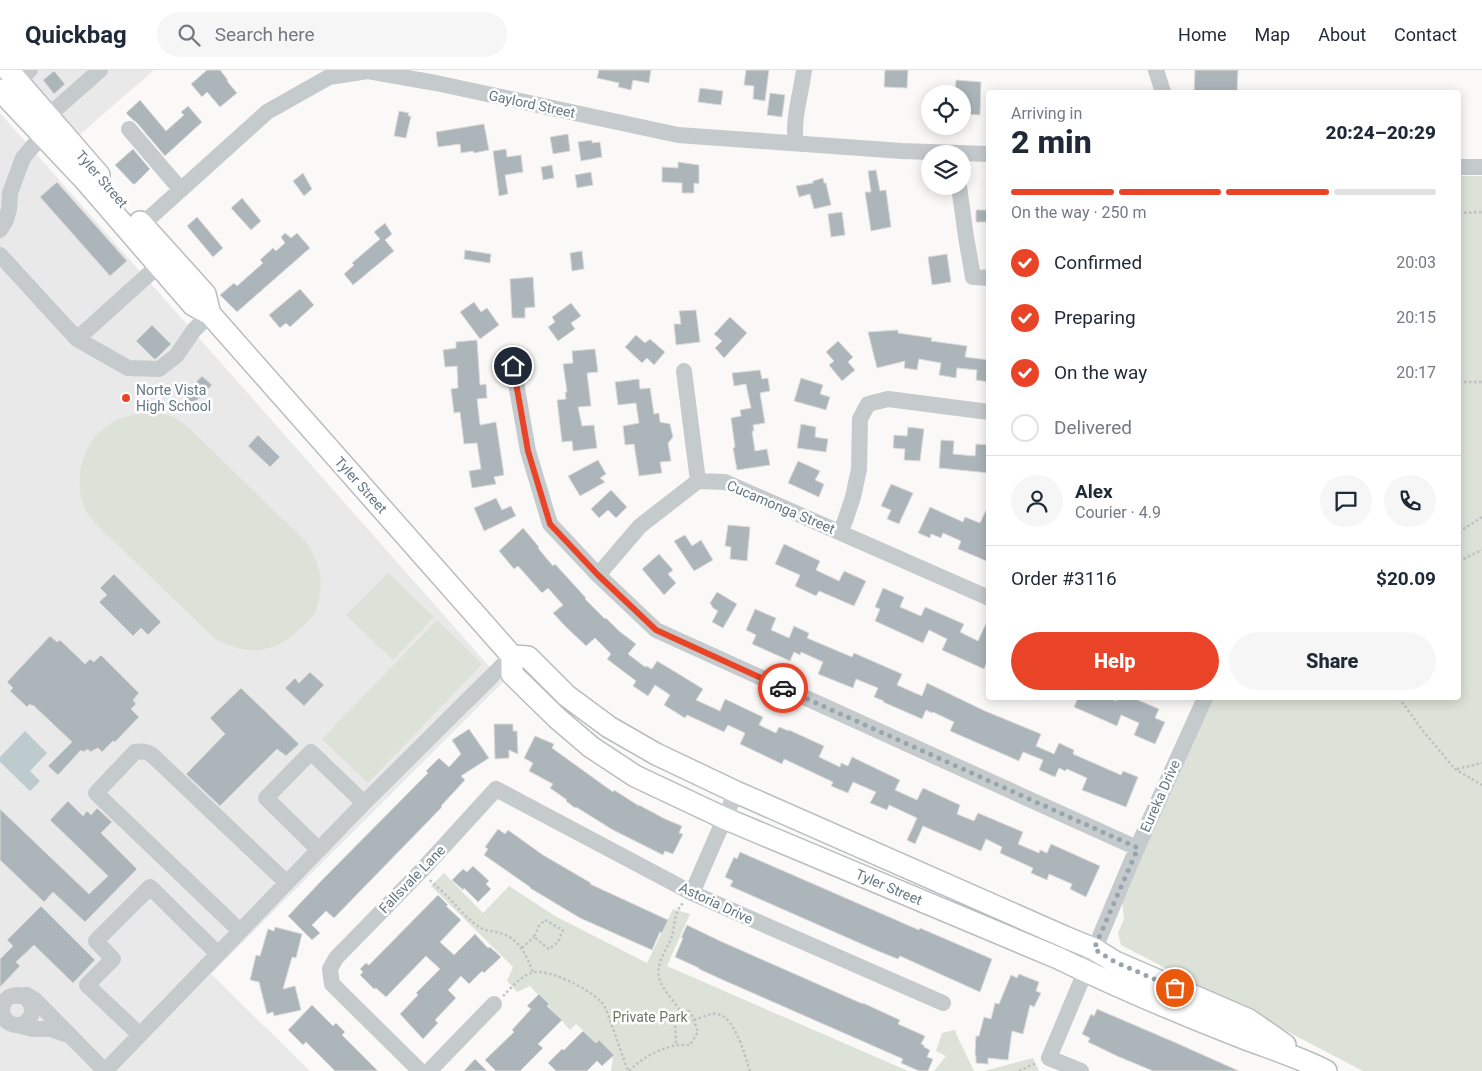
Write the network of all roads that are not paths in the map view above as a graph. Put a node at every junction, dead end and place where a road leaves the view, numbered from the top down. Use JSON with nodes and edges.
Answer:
{"nodes":[{"id":1,"x":100,"y":70,"type":"edge"},
{"id":2,"x":804,"y":70,"type":"edge"},
{"id":3,"x":1156,"y":70,"type":"edge"},
{"id":4,"x":11,"y":88,"type":"edge"},
{"id":5,"x":1162,"y":90,"type":"edge"},
{"id":6,"x":45,"y":126,"type":"junction"},
{"id":7,"x":129,"y":130,"type":"dead end"},
{"id":8,"x":796,"y":144,"type":"junction"},
{"id":9,"x":921,"y":152,"type":"edge"},
{"id":10,"x":971,"y":153,"type":"edge"},
{"id":11,"x":986,"y":154,"type":"edge"},
{"id":12,"x":1461,"y":167,"type":"edge"},
{"id":13,"x":1482,"y":167,"type":"edge"},
{"id":14,"x":181,"y":190,"type":"junction"},
{"id":15,"x":960,"y":195,"type":"edge"},
{"id":16,"x":137,"y":229,"type":"junction"},
{"id":17,"x":0,"y":230,"type":"edge"},
{"id":18,"x":0,"y":255,"type":"edge"},
{"id":19,"x":159,"y":265,"type":"junction"},
{"id":20,"x":986,"y":278,"type":"edge"},
{"id":21,"x":210,"y":314,"type":"junction"},
{"id":22,"x":77,"y":339,"type":"junction"},
{"id":23,"x":513,"y":366,"type":"dead end"},
{"id":24,"x":684,"y":371,"type":"dead end"},
{"id":25,"x":986,"y":412,"type":"edge"},
{"id":26,"x":698,"y":481,"type":"junction"},
{"id":27,"x":840,"y":532,"type":"junction"},
{"id":28,"x":598,"y":575,"type":"junction"},
{"id":29,"x":986,"y":597,"type":"edge"},
{"id":30,"x":512,"y":656,"type":"junction"},
{"id":31,"x":1204,"y":700,"type":"edge"},
{"id":32,"x":496,"y":789,"type":"joint"},
{"id":33,"x":736,"y":792,"type":"junction"},
{"id":34,"x":364,"y":803,"type":"junction"},
{"id":35,"x":724,"y":818,"type":"junction"},
{"id":36,"x":1138,"y":848,"type":"junction"},
{"id":37,"x":319,"y":850,"type":"junction"},
{"id":38,"x":286,"y":884,"type":"junction"},
{"id":39,"x":692,"y":893,"type":"junction"},
{"id":40,"x":240,"y":931,"type":"junction"},
{"id":41,"x":1094,"y":949,"type":"junction"},
{"id":42,"x":218,"y":954,"type":"junction"},
{"id":43,"x":1085,"y":971,"type":"junction"},
{"id":44,"x":943,"y":1003,"type":"dead end"},
{"id":45,"x":494,"y":1004,"type":"road end"},
{"id":46,"x":140,"y":1035,"type":"junction"},
{"id":47,"x":70,"y":1036,"type":"junction"},
{"id":48,"x":1318,"y":1067,"type":"edge"},
{"id":49,"x":105,"y":1071,"type":"edge"},
{"id":50,"x":420,"y":1071,"type":"edge"},
{"id":51,"x":428,"y":1071,"type":"edge"},
{"id":52,"x":1080,"y":1071,"type":"edge"}],
"edges":[{"from":1,"to":6,"type":"street"},
{"from":2,"to":8,"type":"street"},
{"from":3,"to":5,"type":"street"},
{"from":4,"to":6,"type":"main road","name":"Tyler Street"},
{"from":6,"to":16,"type":"main road","name":"Tyler Street"},
{"from":6,"to":17,"type":"street"},
{"from":7,"to":14,"type":"street"},
{"from":8,"to":9,"type":"street","name":"Gaylord Street"},
{"from":8,"to":14,"type":"street","name":"Gaylord Street"},
{"from":10,"to":11,"type":"street","name":"Gaylord Street"},
{"from":12,"to":13,"type":"street"},
{"from":14,"to":16,"type":"street","name":"Gaylord Street"},
{"from":15,"to":20,"type":"street"},
{"from":16,"to":19,"type":"main road","name":"Tyler Street"},
{"from":16,"to":21,"type":"main road","name":"Tyler Street"},
{"from":18,"to":22,"type":"street"},
{"from":19,"to":21,"type":"main road","name":"Tyler Street"},
{"from":19,"to":22,"type":"street"},
{"from":21,"to":22,"type":"street"},
{"from":21,"to":30,"type":"main road","name":"Tyler Street"},
{"from":23,"to":28,"type":"street"},
{"from":24,"to":26,"type":"street"},
{"from":25,"to":27,"type":"street"},
{"from":26,"to":27,"type":"street","name":"Cucamonga Street"},
{"from":26,"to":28,"type":"street"},
{"from":27,"to":29,"type":"street","name":"Cucamonga Street"},
{"from":28,"to":36,"type":"street"},
{"from":30,"to":33,"type":"main road","name":"Tyler Street"},
{"from":30,"to":34,"type":"street"},
{"from":30,"to":35,"type":"main road","name":"Tyler Street"},
{"from":31,"to":36,"type":"street","name":"Eureka Drive"},
{"from":32,"to":39,"type":"street","name":"Astoria Drive"},
{"from":32,"to":50,"type":"street","name":"Fallsvale Lane"},
{"from":33,"to":35,"type":"street"},
{"from":33,"to":41,"type":"main road","name":"Tyler Street"},
{"from":34,"to":37,"type":"street"},
{"from":34,"to":37,"type":"street"},
{"from":35,"to":39,"type":"street"},
{"from":35,"to":43,"type":"main road","name":"Tyler Street"},
{"from":36,"to":41,"type":"street","name":"Eureka Drive"},
{"from":37,"to":38,"type":"street"},
{"from":38,"to":40,"type":"street"},
{"from":38,"to":40,"type":"street"},
{"from":39,"to":44,"type":"street","name":"Astoria Drive"},
{"from":40,"to":42,"type":"street"},
{"from":41,"to":43,"type":"street","name":"Eureka Drive"},
{"from":41,"to":48,"type":"main road","name":"Tyler Street"},
{"from":42,"to":46,"type":"street"},
{"from":42,"to":46,"type":"street"},
{"from":43,"to":48,"type":"main road","name":"Tyler Street"},
{"from":43,"to":52,"type":"street","name":"Eureka Drive"},
{"from":45,"to":51,"type":"street"},
{"from":46,"to":49,"type":"street"},
{"from":47,"to":47,"type":"street"},
{"from":47,"to":49,"type":"street"}]}
